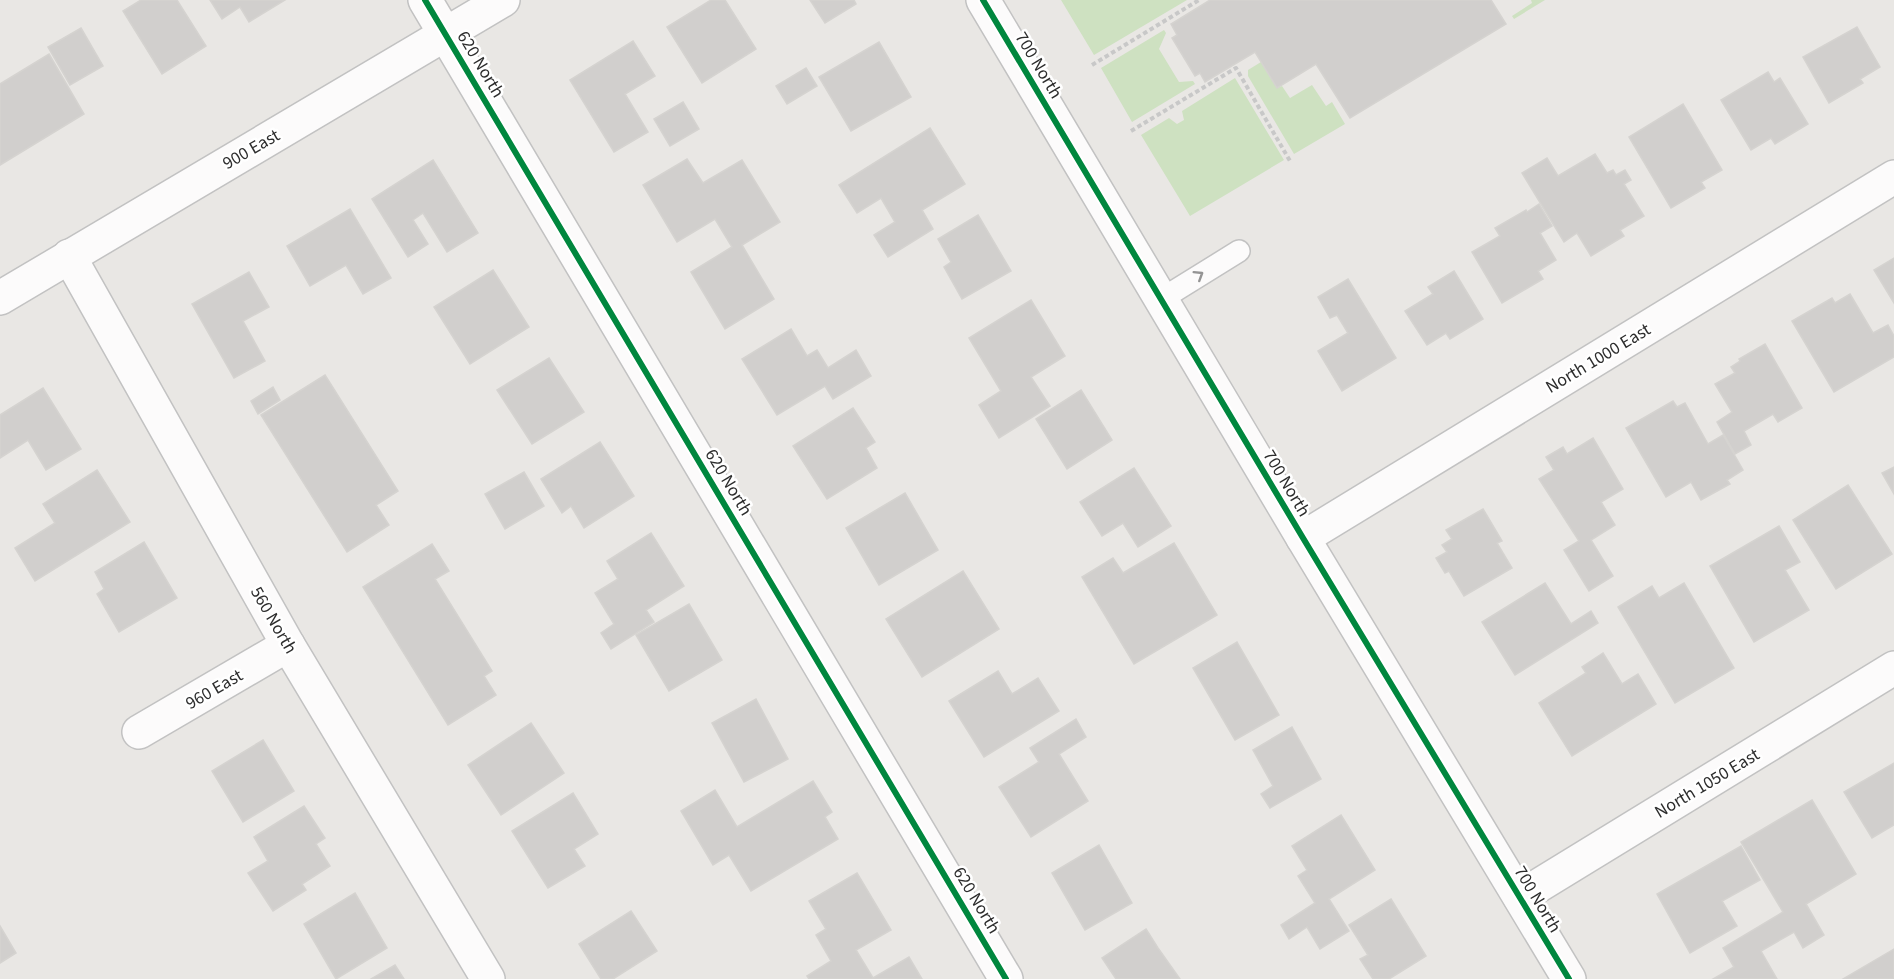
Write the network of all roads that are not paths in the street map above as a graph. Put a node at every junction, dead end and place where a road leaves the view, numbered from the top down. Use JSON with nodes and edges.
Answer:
{"nodes":[{"id":1,"x":425,"y":0,"type":"edge"},
{"id":2,"x":502,"y":0,"type":"edge"},
{"id":3,"x":983,"y":0,"type":"edge"},
{"id":4,"x":446,"y":34,"type":"junction"},
{"id":5,"x":1894,"y":177,"type":"edge"},
{"id":6,"x":1239,"y":252,"type":"dead end"},
{"id":7,"x":69,"y":256,"type":"junction"},
{"id":8,"x":0,"y":298,"type":"edge"},
{"id":9,"x":1160,"y":300,"type":"junction"},
{"id":10,"x":1303,"y":538,"type":"junction"},
{"id":11,"x":288,"y":645,"type":"junction"},
{"id":12,"x":1894,"y":668,"type":"edge"},
{"id":13,"x":139,"y":732,"type":"dead end"},
{"id":14,"x":1520,"y":897,"type":"junction"},
{"id":15,"x":488,"y":979,"type":"edge"},
{"id":16,"x":1006,"y":979,"type":"edge"},
{"id":17,"x":1569,"y":979,"type":"edge"}],
"edges":[{"from":1,"to":4,"type":"street","name":"620 North"},
{"from":2,"to":4,"type":"street","name":"900 East"},
{"from":3,"to":9,"type":"street","name":"700 North"},
{"from":4,"to":7,"type":"street","name":"900 East"},
{"from":4,"to":16,"type":"street","name":"620 North"},
{"from":5,"to":10,"type":"street","name":"North 1000 East"},
{"from":9,"to":6,"type":"lane","one_way":true},
{"from":7,"to":8,"type":"street","name":"900 East"},
{"from":7,"to":11,"type":"street","name":"560 North"},
{"from":9,"to":10,"type":"street","name":"700 North"},
{"from":10,"to":14,"type":"street","name":"700 North"},
{"from":11,"to":13,"type":"street","name":"960 East"},
{"from":11,"to":15,"type":"street","name":"560 North"},
{"from":12,"to":14,"type":"street","name":"North 1050 East"},
{"from":14,"to":17,"type":"street","name":"700 North"}]}
